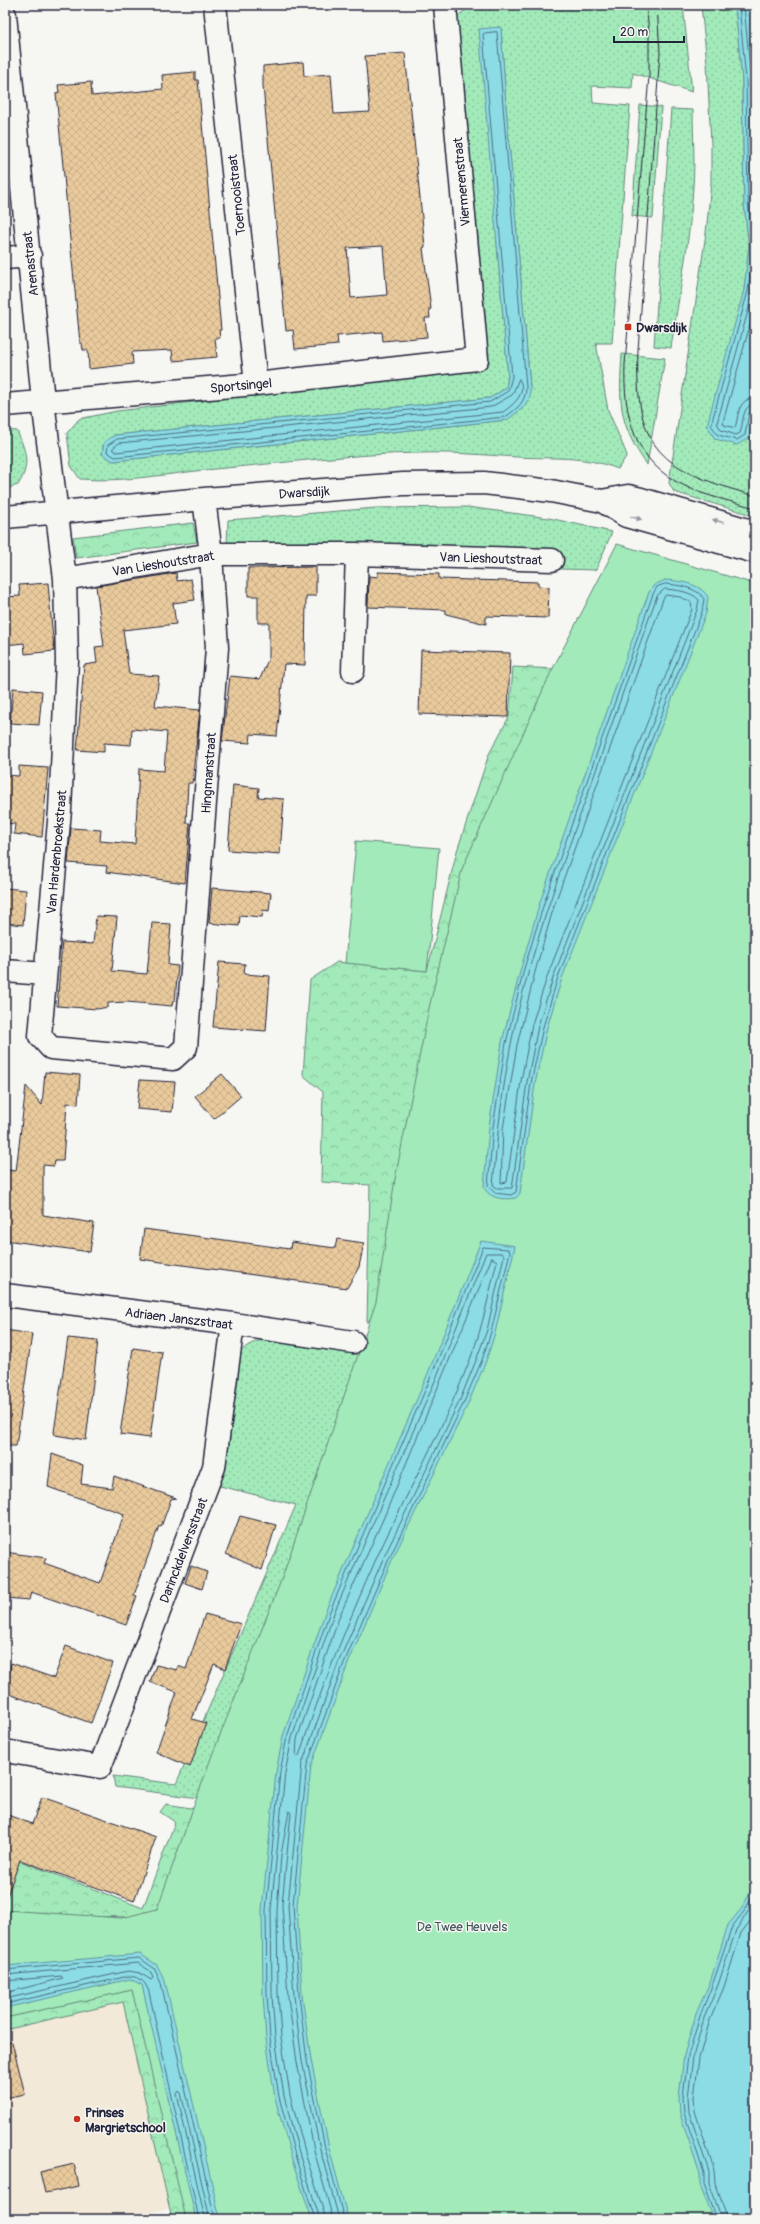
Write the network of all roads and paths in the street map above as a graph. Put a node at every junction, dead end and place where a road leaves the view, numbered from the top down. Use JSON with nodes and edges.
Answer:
{"nodes":[{"id":1,"x":215,"y":5,"type":"edge"},
{"id":2,"x":445,"y":5,"type":"edge"},
{"id":3,"x":5,"y":15,"type":"edge"},
{"id":4,"x":30,"y":256,"type":"junction"},
{"id":5,"x":5,"y":258,"type":"edge"},
{"id":6,"x":477,"y":359,"type":"joint"},
{"id":7,"x":256,"y":384,"type":"junction"},
{"id":8,"x":43,"y":401,"type":"junction"},
{"id":9,"x":5,"y":405,"type":"edge"},
{"id":10,"x":204,"y":499,"type":"junction"},
{"id":11,"x":602,"y":501,"type":"junction"},
{"id":12,"x":56,"y":512,"type":"junction"},
{"id":13,"x":5,"y":517,"type":"edge"},
{"id":14,"x":755,"y":532,"type":"edge"},
{"id":15,"x":755,"y":552,"type":"edge"},
{"id":16,"x":211,"y":554,"type":"junction"},
{"id":17,"x":357,"y":554,"type":"junction"},
{"id":18,"x":552,"y":560,"type":"dead end"},
{"id":19,"x":65,"y":579,"type":"junction"},
{"id":20,"x":353,"y":671,"type":"dead end"},
{"id":21,"x":5,"y":971,"type":"edge"},
{"id":22,"x":45,"y":974,"type":"junction"},
{"id":23,"x":186,"y":1047,"type":"joint"},
{"id":24,"x":5,"y":1295,"type":"edge"},
{"id":25,"x":233,"y":1324,"type":"junction"},
{"id":26,"x":353,"y":1342,"type":"dead end"},
{"id":27,"x":5,"y":1751,"type":"edge"}],
"edges":[{"from":1,"to":7,"type":"street","name":"Toernooistraat"},
{"from":2,"to":6,"type":"street","name":"Viermerenstraat"},
{"from":3,"to":4,"type":"street","name":"Arenastraat"},
{"from":4,"to":5,"type":"street"},
{"from":4,"to":8,"type":"street","name":"Arenastraat"},
{"from":6,"to":7,"type":"street","name":"Sportsingel"},
{"from":7,"to":8,"type":"street","name":"Sportsingel"},
{"from":8,"to":9,"type":"street","name":"Sportsingel"},
{"from":8,"to":12,"type":"street","name":"Arenastraat"},
{"from":10,"to":11,"type":"street","name":"Dwarsdijk"},
{"from":10,"to":12,"type":"street","name":"Dwarsdijk"},
{"from":10,"to":16,"type":"street","name":"Hingmanstraat"},
{"from":14,"to":11,"type":"street","name":"Dwarsdijk","one_way":true},
{"from":11,"to":15,"type":"street","name":"Dwarsdijk","one_way":true},
{"from":12,"to":13,"type":"street","name":"Dwarsdijk"},
{"from":12,"to":19,"type":"street","name":"Van Hardenbroekstraat"},
{"from":16,"to":17,"type":"street","name":"Van Lieshoutstraat"},
{"from":16,"to":19,"type":"street","name":"Van Lieshoutstraat"},
{"from":16,"to":23,"type":"street","name":"Hingmanstraat"},
{"from":17,"to":18,"type":"street","name":"Van Lieshoutstraat"},
{"from":17,"to":20,"type":"street"},
{"from":19,"to":22,"type":"street","name":"Van Hardenbroekstraat"},
{"from":21,"to":22,"type":"street"},
{"from":22,"to":23,"type":"street","name":"Van Hardenbroekstraat"},
{"from":24,"to":25,"type":"street","name":"Adriaen Janszstraat"},
{"from":25,"to":26,"type":"street","name":"Adriaen Janszstraat"},
{"from":25,"to":27,"type":"street","name":"Darinckdelversstraat"}]}
